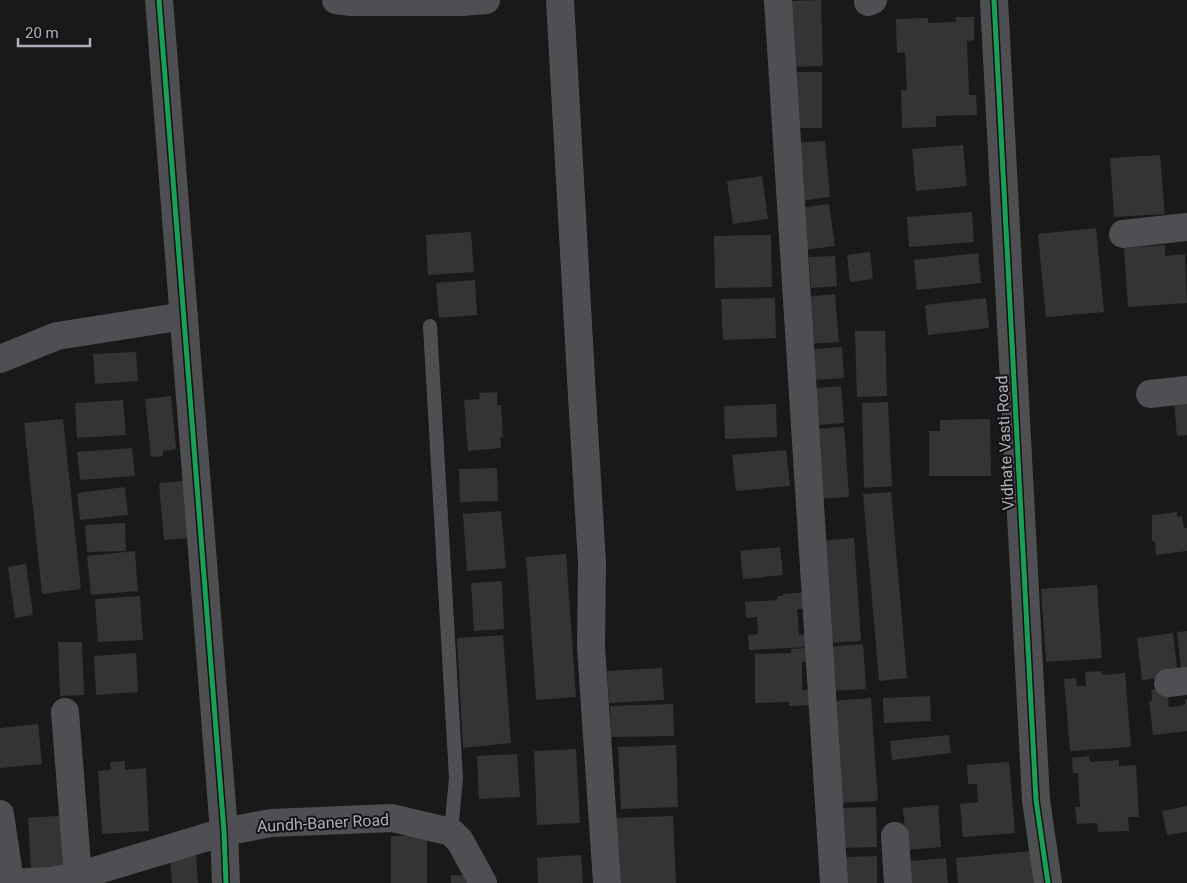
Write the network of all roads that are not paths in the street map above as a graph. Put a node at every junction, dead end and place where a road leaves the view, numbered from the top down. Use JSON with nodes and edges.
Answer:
{"nodes":[{"id":1,"x":159,"y":0,"type":"edge"},
{"id":2,"x":336,"y":0,"type":"edge"},
{"id":3,"x":486,"y":0,"type":"edge"},
{"id":4,"x":560,"y":0,"type":"edge"},
{"id":5,"x":778,"y":0,"type":"edge"},
{"id":6,"x":994,"y":0,"type":"edge"},
{"id":7,"x":1187,"y":227,"type":"edge"},
{"id":8,"x":1123,"y":234,"type":"dead end"},
{"id":9,"x":184,"y":316,"type":"junction"},
{"id":10,"x":430,"y":326,"type":"dead end"},
{"id":11,"x":0,"y":359,"type":"edge"},
{"id":12,"x":1187,"y":390,"type":"edge"},
{"id":13,"x":1150,"y":394,"type":"dead end"},
{"id":14,"x":65,"y":712,"type":"dead end"},
{"id":15,"x":0,"y":814,"type":"edge"},
{"id":16,"x":224,"y":832,"type":"junction"},
{"id":17,"x":451,"y":832,"type":"junction"},
{"id":18,"x":895,"y":836,"type":"dead end"},
{"id":19,"x":78,"y":876,"type":"junction"},
{"id":20,"x":9,"y":883,"type":"edge"},
{"id":21,"x":226,"y":883,"type":"edge"},
{"id":22,"x":483,"y":883,"type":"edge"},
{"id":23,"x":607,"y":883,"type":"edge"},
{"id":24,"x":834,"y":883,"type":"edge"},
{"id":25,"x":898,"y":883,"type":"edge"},
{"id":26,"x":1048,"y":883,"type":"edge"}],
"edges":[{"from":1,"to":9,"type":"street"},
{"from":2,"to":3,"type":"street"},
{"from":4,"to":23,"type":"street"},
{"from":5,"to":24,"type":"street"},
{"from":6,"to":26,"type":"street","name":"Vidhate Vasti Road"},
{"from":7,"to":8,"type":"street"},
{"from":9,"to":11,"type":"street"},
{"from":9,"to":16,"type":"street"},
{"from":10,"to":17,"type":"lane"},
{"from":12,"to":13,"type":"street"},
{"from":14,"to":19,"type":"street"},
{"from":15,"to":20,"type":"street"},
{"from":16,"to":17,"type":"street","name":"Aundh-Baner Road"},
{"from":16,"to":19,"type":"street","name":"Aundh-Baner Road"},
{"from":16,"to":21,"type":"street"},
{"from":17,"to":22,"type":"street"},
{"from":18,"to":25,"type":"street"},
{"from":19,"to":20,"type":"street","name":"Aundh-Baner Road"}]}
